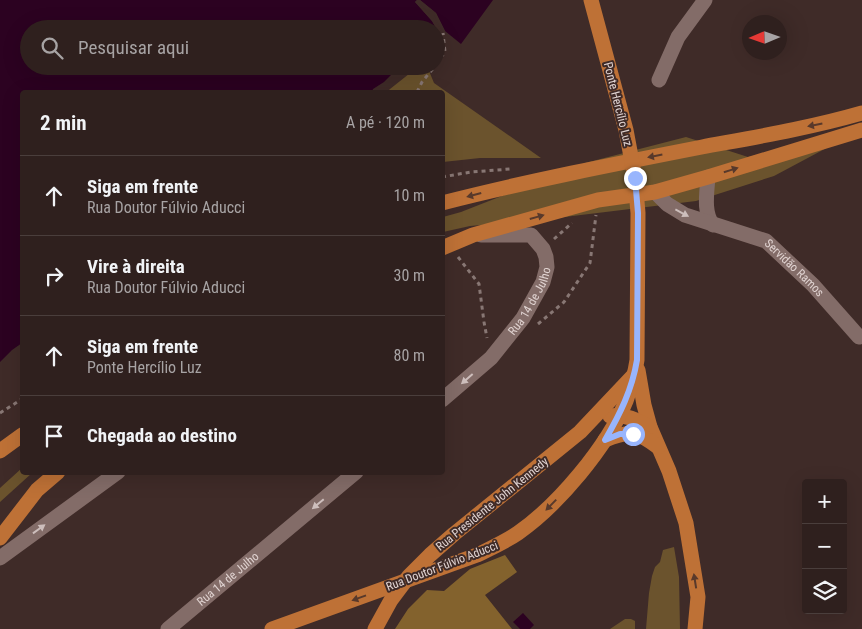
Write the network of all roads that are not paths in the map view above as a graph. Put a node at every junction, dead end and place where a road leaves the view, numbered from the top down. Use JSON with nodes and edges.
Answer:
{"nodes":[{"id":1,"x":591,"y":0,"type":"edge"},
{"id":2,"x":705,"y":0,"type":"edge"},
{"id":3,"x":659,"y":80,"type":"dead end"},
{"id":4,"x":862,"y":113,"type":"edge"},
{"id":5,"x":862,"y":130,"type":"edge"},
{"id":6,"x":708,"y":178,"type":"junction"},
{"id":7,"x":655,"y":192,"type":"junction"},
{"id":8,"x":445,"y":202,"type":"edge"},
{"id":9,"x":714,"y":225,"type":"junction"},
{"id":10,"x":473,"y":235,"type":"junction"},
{"id":11,"x":446,"y":247,"type":"edge"},
{"id":12,"x":859,"y":337,"type":"dead end"},
{"id":13,"x":636,"y":367,"type":"junction"},
{"id":14,"x":445,"y":397,"type":"edge"},
{"id":15,"x":619,"y":415,"type":"junction"},
{"id":16,"x":650,"y":427,"type":"junction"},
{"id":17,"x":580,"y":432,"type":"junction"},
{"id":18,"x":20,"y":436,"type":"edge"},
{"id":19,"x":605,"y":440,"type":"junction"},
{"id":20,"x":659,"y":448,"type":"junction"},
{"id":21,"x":0,"y":451,"type":"edge"},
{"id":22,"x":54,"y":475,"type":"edge"},
{"id":23,"x":114,"y":475,"type":"edge"},
{"id":24,"x":352,"y":475,"type":"edge"},
{"id":25,"x":0,"y":538,"type":"edge"},
{"id":26,"x":0,"y":558,"type":"edge"},
{"id":27,"x":168,"y":629,"type":"edge"},
{"id":28,"x":272,"y":629,"type":"edge"},
{"id":29,"x":375,"y":629,"type":"edge"},
{"id":30,"x":695,"y":629,"type":"edge"}],
"edges":[{"from":1,"to":13,"type":"main road","name":"Ponte Hercílio Luz"},
{"from":2,"to":3,"type":"street"},
{"from":4,"to":8,"type":"main road","one_way":true},
{"from":6,"to":5,"type":"main road","one_way":true},
{"from":6,"to":7,"type":"main road"},
{"from":6,"to":9,"type":"street"},
{"from":7,"to":9,"type":"street","name":"Servidão Ramos","one_way":true},
{"from":10,"to":7,"type":"main road","one_way":true},
{"from":9,"to":12,"type":"street","name":"Servidão Ramos"},
{"from":10,"to":11,"type":"main road"},
{"from":10,"to":14,"type":"street","name":"Rua 14 de Julho","one_way":true},
{"from":13,"to":15,"type":"main road","name":"Rua Doutor Fúlvio Aducci"},
{"from":13,"to":16,"type":"main road","name":"Ponte Hercílio Luz"},
{"from":13,"to":17,"type":"main road","name":"Rua Presidente John Kennedy"},
{"from":15,"to":16,"type":"main road"},
{"from":15,"to":17,"type":"main road","name":"Rua Presidente John Kennedy"},
{"from":15,"to":19,"type":"main road","name":"Rua Doutor Fúlvio Aducci"},
{"from":16,"to":20,"type":"main road","name":"Ponte Hercílio Luz"},
{"from":17,"to":29,"type":"main road","name":"Rua Presidente John Kennedy"},
{"from":18,"to":21,"type":"main road"},
{"from":19,"to":20,"type":"main road"},
{"from":19,"to":28,"type":"main road","name":"Rua Doutor Fúlvio Aducci","one_way":true},
{"from":30,"to":20,"type":"main road","name":"Ponte Hercílio Luz","one_way":true},
{"from":22,"to":25,"type":"main road"},
{"from":26,"to":23,"type":"street","one_way":true},
{"from":24,"to":27,"type":"street","name":"Rua 14 de Julho","one_way":true}]}
